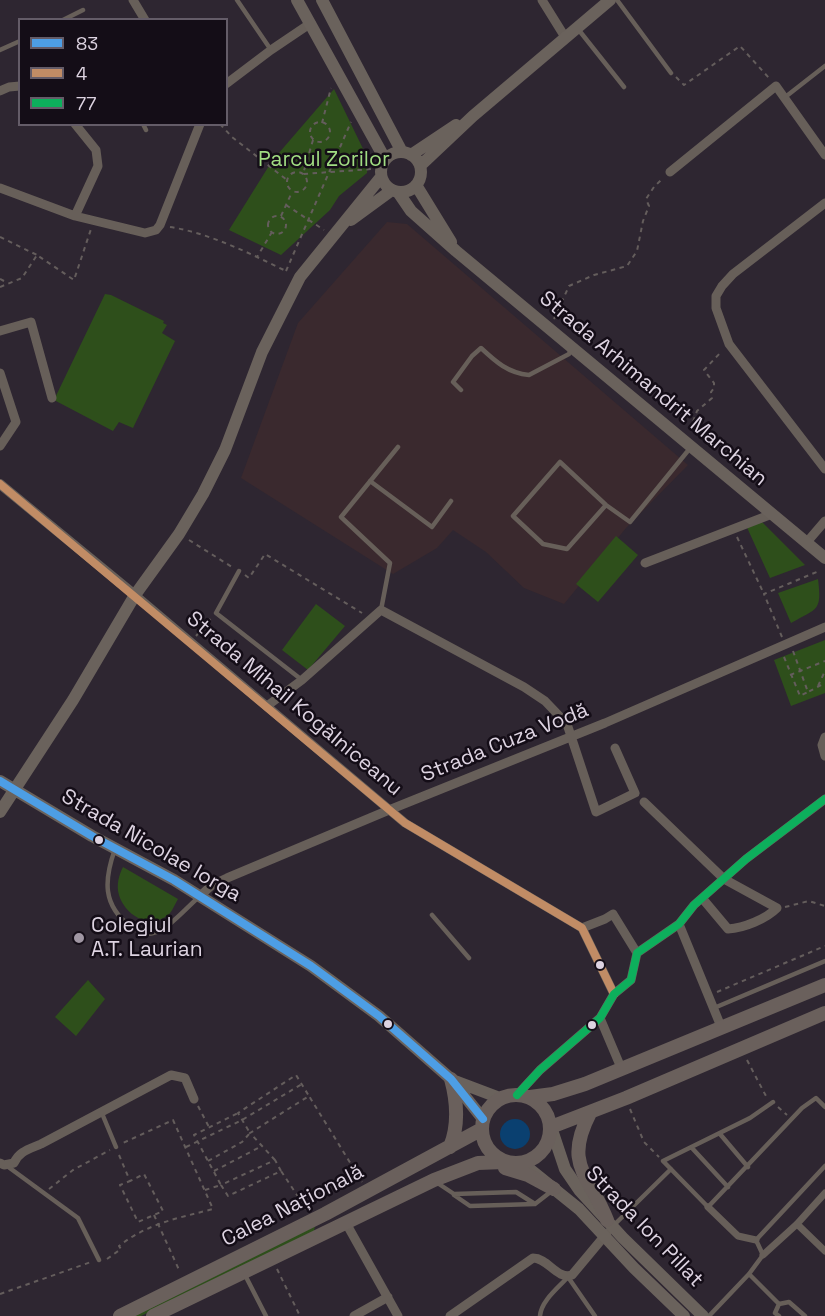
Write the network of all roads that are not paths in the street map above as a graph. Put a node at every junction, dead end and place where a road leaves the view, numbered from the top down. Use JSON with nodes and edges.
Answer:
{"nodes":[{"id":1,"x":133,"y":0,"type":"edge"},
{"id":2,"x":237,"y":0,"type":"edge"},
{"id":3,"x":297,"y":0,"type":"edge"},
{"id":4,"x":322,"y":0,"type":"edge"},
{"id":5,"x":542,"y":0,"type":"edge"},
{"id":6,"x":610,"y":0,"type":"edge"},
{"id":7,"x":617,"y":0,"type":"edge"},
{"id":8,"x":83,"y":10,"type":"dead end"},
{"id":9,"x":67,"y":18,"type":"edge"},
{"id":10,"x":144,"y":18,"type":"edge"},
{"id":11,"x":311,"y":23,"type":"junction"},
{"id":12,"x":576,"y":27,"type":"junction"},
{"id":13,"x":565,"y":37,"type":"junction"},
{"id":14,"x":18,"y":42,"type":"edge"},
{"id":15,"x":0,"y":50,"type":"edge"},
{"id":16,"x":271,"y":50,"type":"junction"},
{"id":17,"x":825,"y":66,"type":"edge"},
{"id":18,"x":671,"y":73,"type":"road end"},
{"id":19,"x":228,"y":82,"type":"edge"},
{"id":20,"x":18,"y":86,"type":"edge"},
{"id":21,"x":624,"y":87,"type":"dead end"},
{"id":22,"x":0,"y":92,"type":"edge"},
{"id":23,"x":784,"y":98,"type":"junction"},
{"id":24,"x":473,"y":116,"type":"junction"},
{"id":25,"x":77,"y":126,"type":"edge"},
{"id":26,"x":199,"y":126,"type":"edge"},
{"id":27,"x":407,"y":154,"type":"junction"},
{"id":28,"x":825,"y":155,"type":"edge"},
{"id":29,"x":420,"y":166,"type":"junction"},
{"id":30,"x":382,"y":168,"type":"junction"},
{"id":31,"x":670,"y":172,"type":"road end"},
{"id":32,"x":416,"y":185,"type":"junction"},
{"id":33,"x":0,"y":188,"type":"edge"},
{"id":34,"x":395,"y":191,"type":"junction"},
{"id":35,"x":825,"y":203,"type":"edge"},
{"id":36,"x":75,"y":216,"type":"junction"},
{"id":37,"x":336,"y":232,"type":"junction"},
{"id":38,"x":456,"y":251,"type":"junction"},
{"id":39,"x":0,"y":331,"type":"edge"},
{"id":40,"x":571,"y":348,"type":"junction"},
{"id":41,"x":0,"y":373,"type":"edge"},
{"id":42,"x":461,"y":390,"type":"dead end"},
{"id":43,"x":52,"y":398,"type":"dead end"},
{"id":44,"x":0,"y":446,"type":"edge"},
{"id":45,"x":398,"y":447,"type":"dead end"},
{"id":46,"x":691,"y":447,"type":"junction"},
{"id":47,"x":825,"y":469,"type":"edge"},
{"id":48,"x":370,"y":481,"type":"junction"},
{"id":49,"x":0,"y":484,"type":"edge"},
{"id":50,"x":451,"y":501,"type":"dead end"},
{"id":51,"x":606,"y":505,"type":"junction"},
{"id":52,"x":772,"y":513,"type":"junction"},
{"id":53,"x":825,"y":521,"type":"edge"},
{"id":54,"x":807,"y":542,"type":"junction"},
{"id":55,"x":825,"y":558,"type":"edge"},
{"id":56,"x":645,"y":563,"type":"dead end"},
{"id":57,"x":238,"y":572,"type":"road end"},
{"id":58,"x":135,"y":595,"type":"junction"},
{"id":59,"x":381,"y":610,"type":"junction"},
{"id":60,"x":825,"y":627,"type":"edge"},
{"id":61,"x":302,"y":680,"type":"junction"},
{"id":62,"x":267,"y":706,"type":"junction"},
{"id":63,"x":571,"y":735,"type":"junction"},
{"id":64,"x":825,"y":737,"type":"edge"},
{"id":65,"x":615,"y":748,"type":"dead end"},
{"id":66,"x":825,"y":756,"type":"edge"},
{"id":67,"x":0,"y":781,"type":"edge"},
{"id":68,"x":14,"y":788,"type":"junction"},
{"id":69,"x":825,"y":799,"type":"edge"},
{"id":70,"x":644,"y":802,"type":"dead end"},
{"id":71,"x":389,"y":810,"type":"junction"},
{"id":72,"x":0,"y":812,"type":"edge"},
{"id":73,"x":115,"y":849,"type":"junction"},
{"id":74,"x":724,"y":879,"type":"junction"},
{"id":75,"x":200,"y":896,"type":"junction"},
{"id":76,"x":702,"y":898,"type":"junction"},
{"id":77,"x":432,"y":915,"type":"dead end"},
{"id":78,"x":679,"y":924,"type":"junction"},
{"id":79,"x":582,"y":928,"type":"junction"},
{"id":80,"x":637,"y":953,"type":"junction"},
{"id":81,"x":469,"y":958,"type":"dead end"},
{"id":82,"x":825,"y":961,"type":"edge"},
{"id":83,"x":825,"y":986,"type":"edge"},
{"id":84,"x":614,"y":994,"type":"junction"},
{"id":85,"x":714,"y":1008,"type":"junction"},
{"id":86,"x":825,"y":1012,"type":"edge"},
{"id":87,"x":600,"y":1017,"type":"junction"},
{"id":88,"x":722,"y":1029,"type":"junction"},
{"id":89,"x":622,"y":1070,"type":"junction"},
{"id":90,"x":451,"y":1079,"type":"junction"},
{"id":91,"x":523,"y":1096,"type":"junction"},
{"id":92,"x":501,"y":1098,"type":"junction"},
{"id":93,"x":194,"y":1099,"type":"road end"},
{"id":94,"x":773,"y":1102,"type":"road end"},
{"id":95,"x":825,"y":1107,"type":"edge"},
{"id":96,"x":101,"y":1111,"type":"junction"},
{"id":97,"x":590,"y":1113,"type":"junction"},
{"id":98,"x":483,"y":1124,"type":"junction"},
{"id":99,"x":551,"y":1127,"type":"junction"},
{"id":100,"x":720,"y":1134,"type":"junction"},
{"id":101,"x":116,"y":1147,"type":"road end"},
{"id":102,"x":450,"y":1147,"type":"junction"},
{"id":103,"x":692,"y":1148,"type":"junction"},
{"id":104,"x":504,"y":1162,"type":"junction"},
{"id":105,"x":522,"y":1163,"type":"junction"},
{"id":106,"x":2,"y":1164,"type":"edge"},
{"id":107,"x":825,"y":1166,"type":"edge"},
{"id":108,"x":748,"y":1167,"type":"junction"},
{"id":109,"x":461,"y":1169,"type":"junction"},
{"id":110,"x":671,"y":1169,"type":"junction"},
{"id":111,"x":434,"y":1180,"type":"junction"},
{"id":112,"x":728,"y":1187,"type":"junction"},
{"id":113,"x":554,"y":1190,"type":"junction"},
{"id":114,"x":825,"y":1193,"type":"edge"},
{"id":115,"x":454,"y":1194,"type":"junction"},
{"id":116,"x":535,"y":1204,"type":"junction"},
{"id":117,"x":708,"y":1207,"type":"junction"},
{"id":118,"x":346,"y":1223,"type":"junction"},
{"id":119,"x":610,"y":1223,"type":"junction"},
{"id":120,"x":797,"y":1224,"type":"junction"},
{"id":121,"x":604,"y":1236,"type":"junction"},
{"id":122,"x":756,"y":1240,"type":"junction"},
{"id":123,"x":825,"y":1251,"type":"edge"},
{"id":124,"x":763,"y":1256,"type":"junction"},
{"id":125,"x":101,"y":1261,"type":"road end"},
{"id":126,"x":244,"y":1272,"type":"junction"},
{"id":127,"x":749,"y":1274,"type":"junction"},
{"id":128,"x":568,"y":1277,"type":"junction"},
{"id":129,"x":388,"y":1297,"type":"junction"},
{"id":130,"x":779,"y":1304,"type":"junction"},
{"id":131,"x":461,"y":1313,"type":"edge"},
{"id":132,"x":120,"y":1316,"type":"edge"},
{"id":133,"x":153,"y":1316,"type":"edge"},
{"id":134,"x":266,"y":1316,"type":"edge"},
{"id":135,"x":354,"y":1316,"type":"edge"},
{"id":136,"x":399,"y":1316,"type":"edge"},
{"id":137,"x":450,"y":1316,"type":"edge"},
{"id":138,"x":540,"y":1316,"type":"edge"},
{"id":139,"x":595,"y":1316,"type":"edge"},
{"id":140,"x":684,"y":1316,"type":"edge"},
{"id":141,"x":703,"y":1316,"type":"edge"},
{"id":142,"x":709,"y":1316,"type":"edge"},
{"id":143,"x":779,"y":1316,"type":"edge"},
{"id":144,"x":805,"y":1316,"type":"edge"}],
"edges":[{"from":1,"to":10,"type":"street"},
{"from":2,"to":16,"type":"lane"},
{"from":3,"to":11,"type":"main road"},
{"from":4,"to":27,"type":"main road"},
{"from":5,"to":13,"type":"street"},
{"from":6,"to":12,"type":"main road"},
{"from":7,"to":18,"type":"lane"},
{"from":8,"to":9,"type":"lane"},
{"from":11,"to":16,"type":"street"},
{"from":11,"to":30,"type":"main road"},
{"from":12,"to":13,"type":"main road"},
{"from":12,"to":21,"type":"lane"},
{"from":13,"to":24,"type":"main road"},
{"from":14,"to":15,"type":"lane"},
{"from":16,"to":19,"type":"street"},
{"from":17,"to":23,"type":"lane"},
{"from":20,"to":22,"type":"street"},
{"from":23,"to":28,"type":"street"},
{"from":23,"to":31,"type":"street"},
{"from":24,"to":27,"type":"main road"},
{"from":24,"to":29,"type":"main road"},
{"from":25,"to":36,"type":"street"},
{"from":26,"to":36,"type":"street"},
{"from":27,"to":29,"type":"main road"},
{"from":27,"to":30,"type":"main road"},
{"from":29,"to":32,"type":"main road"},
{"from":30,"to":34,"type":"main road"},
{"from":30,"to":37,"type":"main road"},
{"from":32,"to":34,"type":"main road"},
{"from":32,"to":38,"type":"main road","name":"Strada Arhimandrit Marchian"},
{"from":33,"to":36,"type":"street"},
{"from":34,"to":37,"type":"main road"},
{"from":34,"to":38,"type":"main road","name":"Strada Arhimandrit Marchian"},
{"from":35,"to":47,"type":"street"},
{"from":37,"to":58,"type":"main road"},
{"from":38,"to":40,"type":"main road","name":"Strada Arhimandrit Marchian"},
{"from":39,"to":43,"type":"street"},
{"from":40,"to":42,"type":"lane"},
{"from":40,"to":46,"type":"main road","name":"Strada Arhimandrit Marchian"},
{"from":41,"to":44,"type":"street"},
{"from":45,"to":48,"type":"lane"},
{"from":46,"to":51,"type":"lane"},
{"from":46,"to":52,"type":"main road","name":"Strada Arhimandrit Marchian"},
{"from":48,"to":50,"type":"lane"},
{"from":48,"to":59,"type":"lane"},
{"from":49,"to":58,"type":"street","name":"Strada Mihail Kogălniceanu"},
{"from":51,"to":51,"type":"lane"},
{"from":52,"to":54,"type":"main road","name":"Strada Arhimandrit Marchian"},
{"from":52,"to":56,"type":"street"},
{"from":53,"to":54,"type":"street"},
{"from":54,"to":55,"type":"main road","name":"Strada Arhimandrit Marchian"},
{"from":57,"to":61,"type":"lane"},
{"from":58,"to":62,"type":"street","name":"Strada Mihail Kogălniceanu"},
{"from":58,"to":68,"type":"main road"},
{"from":59,"to":61,"type":"street"},
{"from":59,"to":63,"type":"street"},
{"from":60,"to":63,"type":"street","name":"Strada Cuza Vodă"},
{"from":61,"to":62,"type":"street"},
{"from":62,"to":71,"type":"street","name":"Strada Mihail Kogălniceanu"},
{"from":63,"to":65,"type":"street"},
{"from":63,"to":71,"type":"street","name":"Strada Cuza Vodă"},
{"from":64,"to":66,"type":"street"},
{"from":67,"to":68,"type":"main road","name":"Strada Nicolae Iorga"},
{"from":68,"to":72,"type":"main road"},
{"from":68,"to":73,"type":"main road","name":"Strada Nicolae Iorga"},
{"from":69,"to":74,"type":"street"},
{"from":70,"to":74,"type":"street"},
{"from":71,"to":75,"type":"street","name":"Strada Cuza Vodă"},
{"from":71,"to":79,"type":"street","name":"Strada Mihail Kogălniceanu"},
{"from":73,"to":75,"type":"main road","name":"Strada Nicolae Iorga"},
{"from":73,"to":75,"type":"lane"},
{"from":74,"to":76,"type":"street"},
{"from":74,"to":76,"type":"street"},
{"from":75,"to":90,"type":"main road","name":"Strada Nicolae Iorga"},
{"from":76,"to":78,"type":"street"},
{"from":77,"to":81,"type":"lane"},
{"from":78,"to":80,"type":"street"},
{"from":78,"to":85,"type":"street"},
{"from":79,"to":80,"type":"street"},
{"from":79,"to":84,"type":"street"},
{"from":80,"to":84,"type":"street"},
{"from":82,"to":85,"type":"lane"},
{"from":83,"to":88,"type":"main road"},
{"from":84,"to":87,"type":"street"},
{"from":85,"to":88,"type":"street"},
{"from":86,"to":97,"type":"main road"},
{"from":87,"to":89,"type":"street"},
{"from":87,"to":91,"type":"street"},
{"from":88,"to":89,"type":"main road"},
{"from":89,"to":91,"type":"main road"},
{"from":90,"to":92,"type":"main road","name":"Strada Nicolae Iorga"},
{"from":90,"to":98,"type":"main road","name":"Strada Nicolae Iorga"},
{"from":90,"to":102,"type":"main road"},
{"from":91,"to":92,"type":"main road"},
{"from":91,"to":99,"type":"main road"},
{"from":92,"to":98,"type":"main road"},
{"from":93,"to":96,"type":"street"},
{"from":94,"to":100,"type":"lane"},
{"from":95,"to":108,"type":"lane"},
{"from":96,"to":101,"type":"lane"},
{"from":96,"to":106,"type":"street"},
{"from":97,"to":99,"type":"main road"},
{"from":97,"to":119,"type":"main road"},
{"from":98,"to":102,"type":"main road","name":"Calea Națională"},
{"from":98,"to":104,"type":"main road"},
{"from":99,"to":105,"type":"main road"},
{"from":99,"to":119,"type":"main road","name":"Strada Ion Pillat"},
{"from":100,"to":103,"type":"lane"},
{"from":100,"to":108,"type":"lane"},
{"from":102,"to":132,"type":"main road","name":"Calea Națională"},
{"from":103,"to":110,"type":"lane"},
{"from":103,"to":112,"type":"lane"},
{"from":104,"to":105,"type":"main road"},
{"from":104,"to":109,"type":"main road","name":"Calea Națională"},
{"from":105,"to":113,"type":"main road","name":"Strada Ion Pillat"},
{"from":106,"to":125,"type":"lane"},
{"from":107,"to":122,"type":"lane"},
{"from":108,"to":112,"type":"lane"},
{"from":109,"to":111,"type":"main road","name":"Calea Națională"},
{"from":109,"to":113,"type":"main road"},
{"from":110,"to":117,"type":"lane"},
{"from":110,"to":119,"type":"lane"},
{"from":111,"to":115,"type":"lane"},
{"from":111,"to":118,"type":"main road","name":"Calea Națională"},
{"from":112,"to":117,"type":"lane"},
{"from":113,"to":116,"type":"lane"},
{"from":113,"to":121,"type":"main road","name":"Strada Ion Pillat"},
{"from":114,"to":120,"type":"street"},
{"from":115,"to":116,"type":"lane"},
{"from":115,"to":116,"type":"lane"},
{"from":117,"to":122,"type":"street"},
{"from":118,"to":126,"type":"main road","name":"Calea Națională"},
{"from":118,"to":129,"type":"street"},
{"from":119,"to":121,"type":"street"},
{"from":119,"to":141,"type":"main road","name":"Strada Ion Pillat"},
{"from":120,"to":123,"type":"street"},
{"from":120,"to":124,"type":"street"},
{"from":121,"to":128,"type":"street"},
{"from":121,"to":140,"type":"main road","name":"Strada Ion Pillat"},
{"from":122,"to":124,"type":"lane"},
{"from":124,"to":127,"type":"lane"},
{"from":126,"to":133,"type":"main road","name":"Calea Națională"},
{"from":126,"to":134,"type":"lane"},
{"from":127,"to":130,"type":"lane"},
{"from":127,"to":142,"type":"lane"},
{"from":128,"to":131,"type":"street"},
{"from":128,"to":138,"type":"lane"},
{"from":128,"to":139,"type":"lane"},
{"from":129,"to":135,"type":"street"},
{"from":129,"to":136,"type":"street"},
{"from":130,"to":143,"type":"lane"},
{"from":130,"to":144,"type":"lane"},
{"from":131,"to":137,"type":"street"}]}
